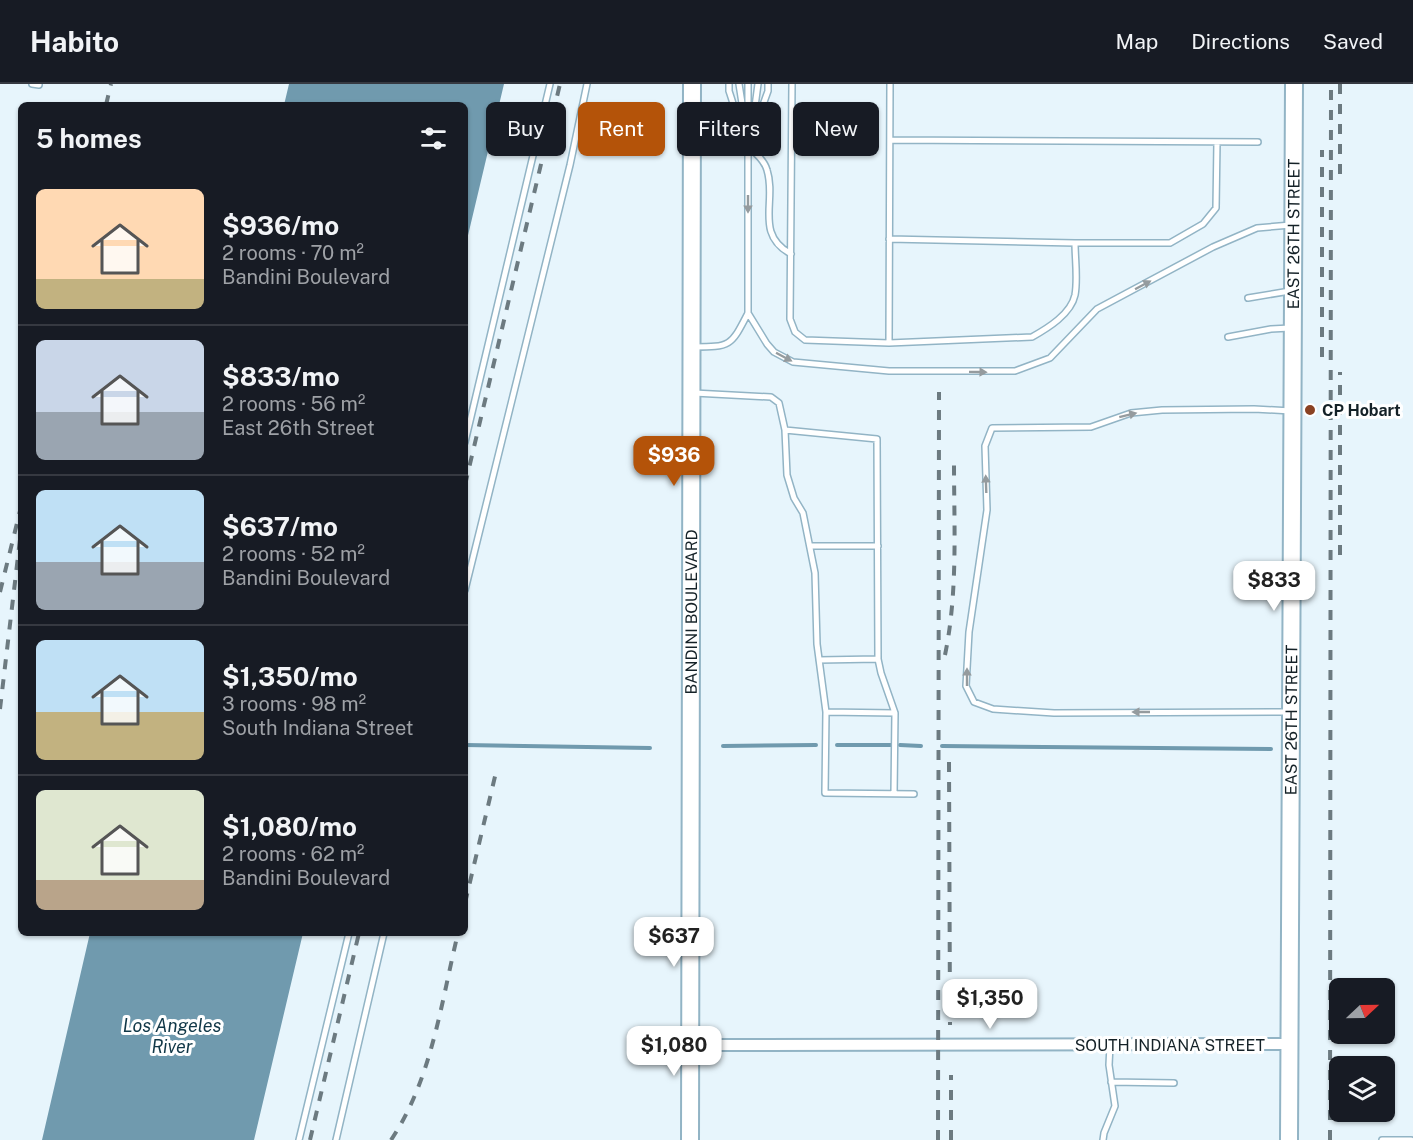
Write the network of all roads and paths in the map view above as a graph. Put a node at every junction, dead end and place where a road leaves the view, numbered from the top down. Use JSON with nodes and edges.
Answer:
{"nodes":[{"id":1,"x":32,"y":84,"type":"edge"},
{"id":2,"x":550,"y":84,"type":"edge"},
{"id":3,"x":587,"y":84,"type":"edge"},
{"id":4,"x":692,"y":84,"type":"edge"},
{"id":5,"x":729,"y":84,"type":"edge"},
{"id":6,"x":739,"y":84,"type":"edge"},
{"id":7,"x":748,"y":84,"type":"edge"},
{"id":8,"x":758,"y":84,"type":"edge"},
{"id":9,"x":768,"y":84,"type":"edge"},
{"id":10,"x":792,"y":84,"type":"edge"},
{"id":11,"x":890,"y":84,"type":"edge"},
{"id":12,"x":1294,"y":84,"type":"edge"},
{"id":13,"x":39,"y":86,"type":"dead end"},
{"id":14,"x":733,"y":102,"type":"edge"},
{"id":15,"x":742,"y":102,"type":"edge"},
{"id":16,"x":748,"y":102,"type":"edge"},
{"id":17,"x":755,"y":102,"type":"edge"},
{"id":18,"x":764,"y":102,"type":"edge"},
{"id":19,"x":890,"y":140,"type":"junction"},
{"id":20,"x":1217,"y":142,"type":"junction"},
{"id":21,"x":1258,"y":142,"type":"dead end"},
{"id":22,"x":748,"y":156,"type":"edge"},
{"id":23,"x":759,"y":156,"type":"edge"},
{"id":24,"x":1293,"y":225,"type":"junction"},
{"id":25,"x":890,"y":239,"type":"junction"},
{"id":26,"x":1075,"y":243,"type":"junction"},
{"id":27,"x":791,"y":254,"type":"junction"},
{"id":28,"x":1292,"y":291,"type":"junction"},
{"id":29,"x":1248,"y":298,"type":"dead end"},
{"id":30,"x":748,"y":313,"type":"junction"},
{"id":31,"x":1292,"y":328,"type":"junction"},
{"id":32,"x":1228,"y":337,"type":"dead end"},
{"id":33,"x":889,"y":343,"type":"junction"},
{"id":34,"x":692,"y":347,"type":"junction"},
{"id":35,"x":692,"y":393,"type":"junction"},
{"id":36,"x":1291,"y":411,"type":"junction"},
{"id":37,"x":468,"y":429,"type":"edge"},
{"id":38,"x":785,"y":430,"type":"junction"},
{"id":39,"x":811,"y":546,"type":"junction"},
{"id":40,"x":878,"y":546,"type":"junction"},
{"id":41,"x":468,"y":578,"type":"edge"},
{"id":42,"x":878,"y":659,"type":"junction"},
{"id":43,"x":819,"y":660,"type":"junction"},
{"id":44,"x":826,"y":712,"type":"junction"},
{"id":45,"x":1290,"y":712,"type":"junction"},
{"id":46,"x":895,"y":713,"type":"junction"},
{"id":47,"x":894,"y":794,"type":"junction"},
{"id":48,"x":914,"y":794,"type":"dead end"},
{"id":49,"x":348,"y":936,"type":"edge"},
{"id":50,"x":383,"y":936,"type":"edge"},
{"id":51,"x":1289,"y":1044,"type":"junction"},
{"id":52,"x":691,"y":1045,"type":"junction"},
{"id":53,"x":1110,"y":1045,"type":"junction"},
{"id":54,"x":1112,"y":1082,"type":"junction"},
{"id":55,"x":1174,"y":1083,"type":"dead end"},
{"id":56,"x":300,"y":1140,"type":"edge"},
{"id":57,"x":336,"y":1140,"type":"edge"},
{"id":58,"x":690,"y":1140,"type":"edge"},
{"id":59,"x":1103,"y":1140,"type":"edge"},
{"id":60,"x":1289,"y":1140,"type":"edge"},
{"id":61,"x":1382,"y":1140,"type":"edge"},
{"id":62,"x":1411,"y":1140,"type":"edge"}],
"edges":[{"from":1,"to":13,"type":"lane"},
{"from":2,"to":37,"type":"lane"},
{"from":3,"to":41,"type":"lane"},
{"from":4,"to":34,"type":"street","name":"BANDINI BOULEVARD"},
{"from":5,"to":14,"type":"lane"},
{"from":6,"to":15,"type":"lane"},
{"from":7,"to":16,"type":"lane"},
{"from":8,"to":17,"type":"lane"},
{"from":9,"to":18,"type":"lane"},
{"from":10,"to":27,"type":"lane"},
{"from":11,"to":19,"type":"lane"},
{"from":12,"to":24,"type":"street","name":"EAST 26TH STREET"},
{"from":19,"to":20,"type":"lane"},
{"from":19,"to":25,"type":"lane"},
{"from":20,"to":21,"type":"lane"},
{"from":20,"to":26,"type":"lane"},
{"from":22,"to":30,"type":"lane","one_way":true},
{"from":23,"to":27,"type":"lane"},
{"from":24,"to":28,"type":"street","name":"EAST 26TH STREET"},
{"from":30,"to":24,"type":"lane","one_way":true},
{"from":25,"to":26,"type":"lane"},
{"from":25,"to":33,"type":"lane"},
{"from":26,"to":33,"type":"lane"},
{"from":27,"to":33,"type":"lane"},
{"from":28,"to":29,"type":"lane"},
{"from":28,"to":31,"type":"street","name":"EAST 26TH STREET"},
{"from":30,"to":34,"type":"lane"},
{"from":31,"to":32,"type":"lane"},
{"from":31,"to":36,"type":"street","name":"EAST 26TH STREET"},
{"from":34,"to":35,"type":"street","name":"BANDINI BOULEVARD"},
{"from":35,"to":38,"type":"lane"},
{"from":35,"to":52,"type":"street","name":"BANDINI BOULEVARD"},
{"from":36,"to":45,"type":"street","name":"EAST 26TH STREET"},
{"from":45,"to":36,"type":"lane","one_way":true},
{"from":38,"to":39,"type":"lane"},
{"from":38,"to":40,"type":"lane"},
{"from":39,"to":40,"type":"lane"},
{"from":39,"to":43,"type":"lane"},
{"from":40,"to":42,"type":"lane"},
{"from":42,"to":43,"type":"lane"},
{"from":42,"to":46,"type":"lane"},
{"from":43,"to":44,"type":"lane"},
{"from":44,"to":46,"type":"lane"},
{"from":44,"to":47,"type":"lane"},
{"from":45,"to":51,"type":"street","name":"EAST 26TH STREET"},
{"from":46,"to":47,"type":"lane"},
{"from":47,"to":48,"type":"lane"},
{"from":49,"to":56,"type":"lane"},
{"from":50,"to":57,"type":"lane"},
{"from":51,"to":53,"type":"street","name":"SOUTH INDIANA STREET"},
{"from":51,"to":60,"type":"street","name":"EAST 26TH STREET"},
{"from":52,"to":53,"type":"street","name":"SOUTH INDIANA STREET"},
{"from":52,"to":58,"type":"street","name":"BANDINI BOULEVARD"},
{"from":53,"to":54,"type":"lane"},
{"from":54,"to":55,"type":"lane"},
{"from":54,"to":59,"type":"lane"},
{"from":61,"to":62,"type":"lane"}]}
